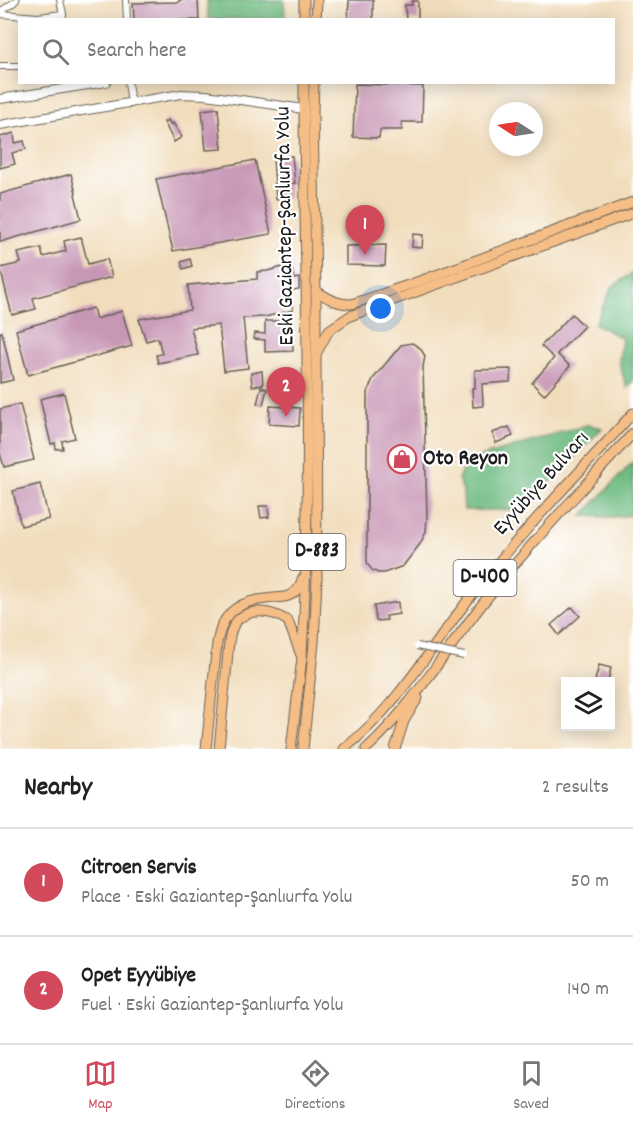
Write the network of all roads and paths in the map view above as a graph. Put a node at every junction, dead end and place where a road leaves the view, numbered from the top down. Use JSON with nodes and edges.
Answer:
{"nodes":[{"id":1,"x":16,"y":0,"type":"edge"},
{"id":2,"x":60,"y":0,"type":"edge"},
{"id":3,"x":126,"y":0,"type":"edge"},
{"id":4,"x":304,"y":0,"type":"edge"},
{"id":5,"x":317,"y":0,"type":"edge"},
{"id":6,"x":0,"y":13,"type":"edge"},
{"id":7,"x":62,"y":17,"type":"edge"},
{"id":8,"x":127,"y":18,"type":"edge"},
{"id":9,"x":304,"y":18,"type":"edge"},
{"id":10,"x":316,"y":18,"type":"edge"},
{"id":11,"x":0,"y":66,"type":"edge"},
{"id":12,"x":18,"y":66,"type":"edge"},
{"id":13,"x":94,"y":84,"type":"edge"},
{"id":14,"x":128,"y":84,"type":"edge"},
{"id":15,"x":304,"y":84,"type":"edge"},
{"id":16,"x":314,"y":84,"type":"edge"},
{"id":17,"x":0,"y":99,"type":"edge"},
{"id":18,"x":131,"y":104,"type":"junction"},
{"id":19,"x":304,"y":109,"type":"junction"},
{"id":20,"x":0,"y":126,"type":"edge"},
{"id":21,"x":633,"y":202,"type":"edge"},
{"id":22,"x":633,"y":213,"type":"edge"},
{"id":23,"x":316,"y":291,"type":"junction"},
{"id":24,"x":316,"y":354,"type":"junction"},
{"id":25,"x":633,"y":413,"type":"edge"},
{"id":26,"x":633,"y":434,"type":"edge"},
{"id":27,"x":306,"y":562,"type":"junction"},
{"id":28,"x":417,"y":646,"type":"dead end"},
{"id":29,"x":464,"y":656,"type":"dead end"},
{"id":30,"x":302,"y":658,"type":"junction"},
{"id":31,"x":435,"y":667,"type":"junction"},
{"id":32,"x":206,"y":749,"type":"edge"},
{"id":33,"x":219,"y":749,"type":"edge"},
{"id":34,"x":291,"y":749,"type":"edge"},
{"id":35,"x":303,"y":749,"type":"edge"},
{"id":36,"x":344,"y":749,"type":"edge"},
{"id":37,"x":366,"y":749,"type":"edge"},
{"id":38,"x":395,"y":749,"type":"edge"}],
"edges":[{"from":1,"to":6,"type":"street"},
{"from":2,"to":7,"type":"street"},
{"from":3,"to":8,"type":"street"},
{"from":4,"to":9,"type":"main road"},
{"from":5,"to":10,"type":"main road"},
{"from":6,"to":7,"type":"street"},
{"from":11,"to":12,"type":"street"},
{"from":13,"to":17,"type":"street"},
{"from":14,"to":18,"type":"street"},
{"from":15,"to":19,"type":"main road","name":"Eski Gaziantep-Şanlıurfa Yolu"},
{"from":16,"to":23,"type":"main road","name":"Eski Gaziantep-Şanlıurfa Yolu"},
{"from":18,"to":19,"type":"street"},
{"from":18,"to":20,"type":"street"},
{"from":19,"to":27,"type":"main road","name":"Eski Gaziantep-Şanlıurfa Yolu"},
{"from":21,"to":23,"type":"main road"},
{"from":22,"to":24,"type":"main road"},
{"from":23,"to":24,"type":"main road","name":"Eski Gaziantep-Şanlıurfa Yolu"},
{"from":24,"to":35,"type":"main road","number":"D-883"},
{"from":25,"to":36,"type":"main road","name":"Eyyübiye Bulvarı","number":"D-400"},
{"from":26,"to":31,"type":"main road","name":"Eyyübiye Bulvarı","number":"D-400"},
{"from":27,"to":30,"type":"main road","name":"Eski Gaziantep-Şanlıurfa Yolu"},
{"from":27,"to":32,"type":"main road"},
{"from":28,"to":29,"type":"street","bridge":true},
{"from":30,"to":33,"type":"main road"},
{"from":30,"to":34,"type":"main road","name":"Eski Gaziantep-Şanlıurfa Yolu"},
{"from":31,"to":37,"type":"main road","name":"Eyyübiye Bulvarı"},
{"from":31,"to":38,"type":"main road","number":"D-400"}]}
